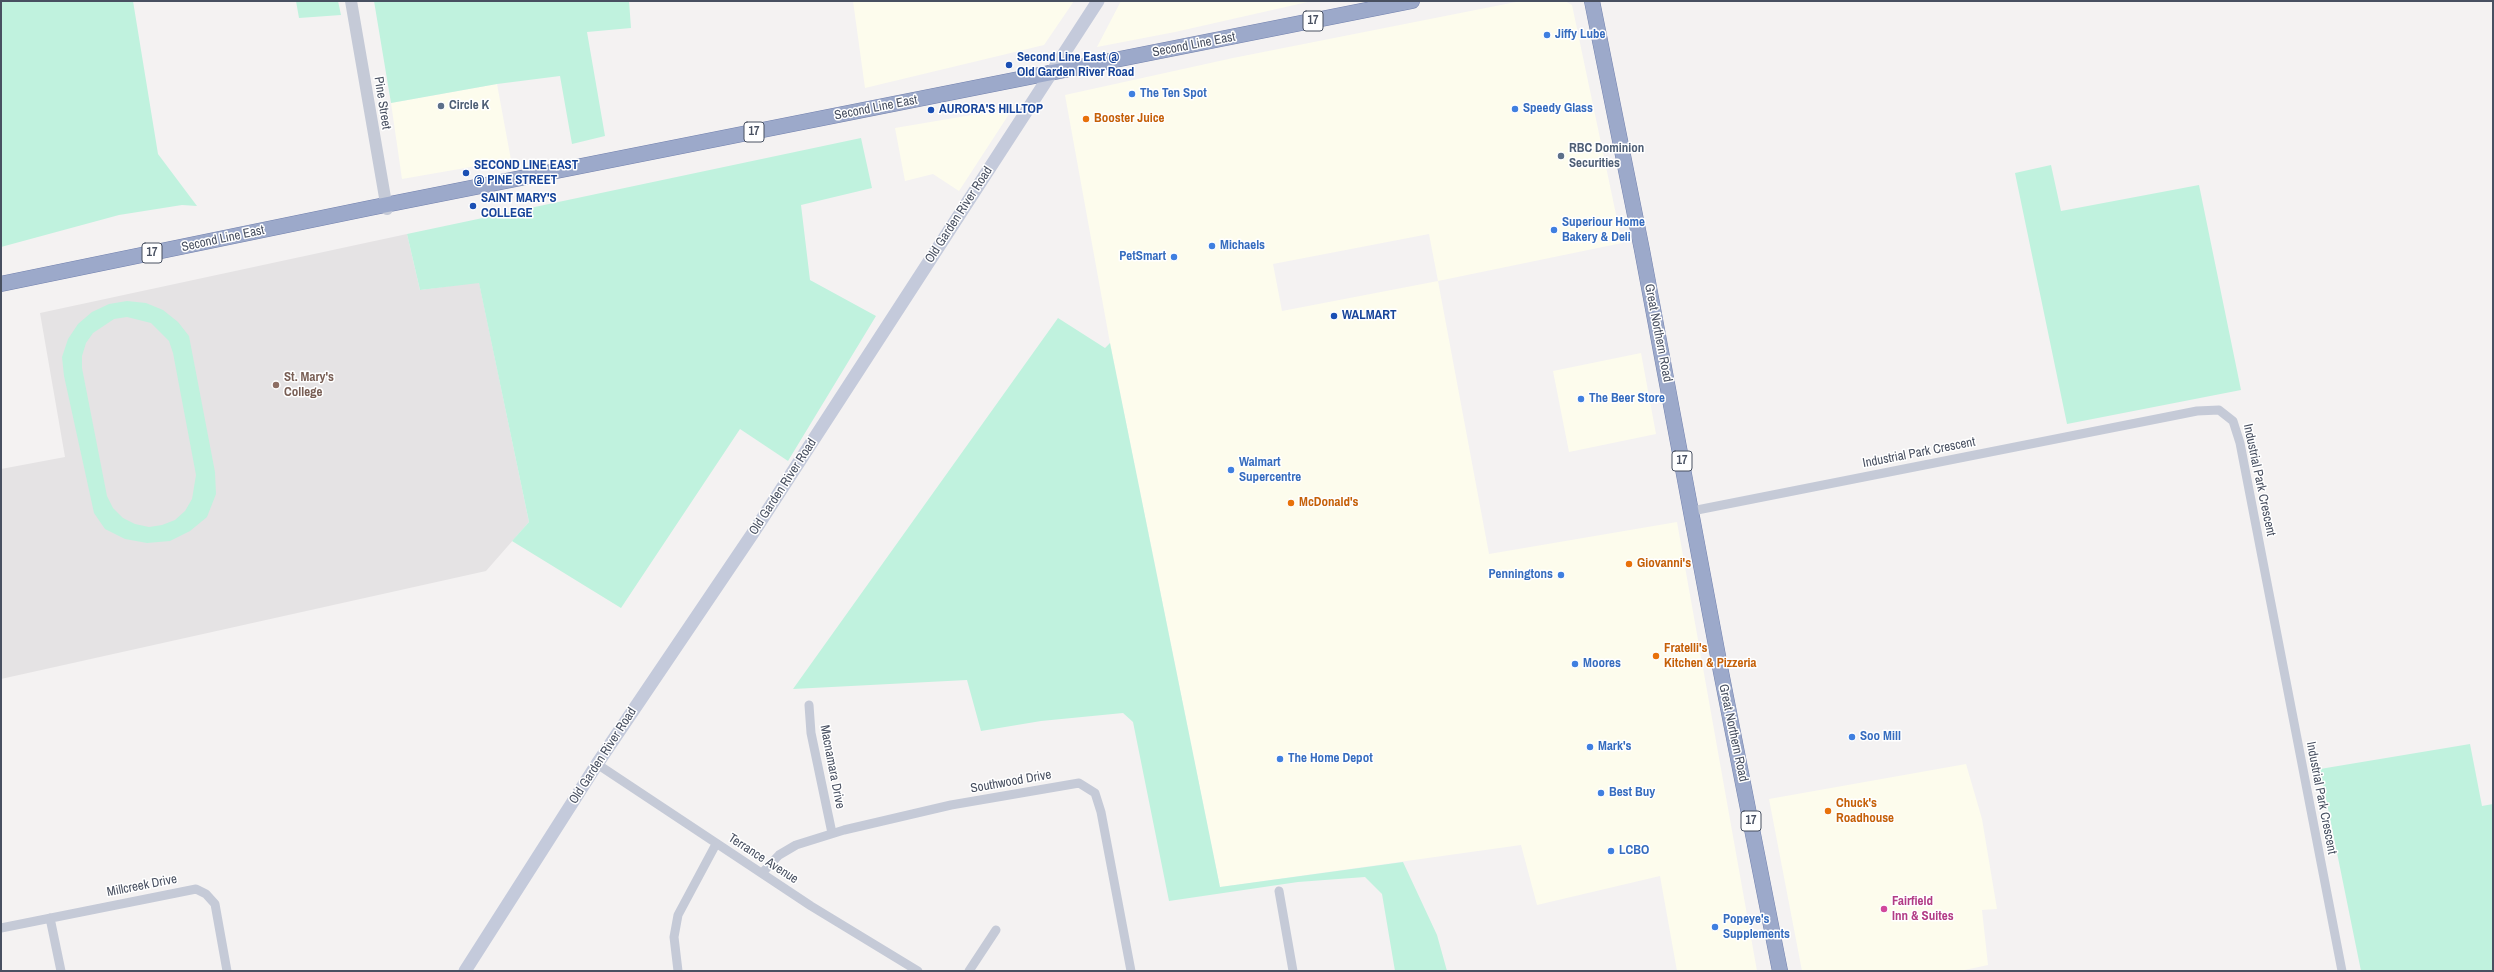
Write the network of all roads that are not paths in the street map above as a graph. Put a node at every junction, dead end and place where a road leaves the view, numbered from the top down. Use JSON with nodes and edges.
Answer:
{"nodes":[{"id":1,"x":351,"y":1,"type":"edge"},
{"id":2,"x":1098,"y":1,"type":"edge"},
{"id":3,"x":1412,"y":1,"type":"edge"},
{"id":4,"x":1592,"y":3,"type":"edge"},
{"id":5,"x":1052,"y":73,"type":"junction"},
{"id":6,"x":386,"y":207,"type":"junction"},
{"id":7,"x":1,"y":284,"type":"edge"},
{"id":8,"x":1692,"y":511,"type":"junction"},
{"id":9,"x":809,"y":705,"type":"dead end"},
{"id":10,"x":597,"y":764,"type":"junction"},
{"id":11,"x":832,"y":833,"type":"junction"},
{"id":12,"x":716,"y":844,"type":"junction"},
{"id":13,"x":762,"y":872,"type":"junction"},
{"id":14,"x":1279,"y":891,"type":"dead end"},
{"id":15,"x":50,"y":918,"type":"junction"},
{"id":16,"x":1,"y":928,"type":"edge"},
{"id":17,"x":996,"y":930,"type":"dead end"},
{"id":18,"x":61,"y":971,"type":"edge"},
{"id":19,"x":227,"y":971,"type":"edge"},
{"id":20,"x":465,"y":971,"type":"edge"},
{"id":21,"x":678,"y":971,"type":"edge"},
{"id":22,"x":918,"y":971,"type":"edge"},
{"id":23,"x":969,"y":971,"type":"edge"},
{"id":24,"x":1131,"y":971,"type":"edge"},
{"id":25,"x":1293,"y":971,"type":"edge"},
{"id":26,"x":1780,"y":971,"type":"edge"},
{"id":27,"x":2342,"y":971,"type":"edge"}],
"edges":[{"from":1,"to":6,"type":"street","name":"Pine Street"},
{"from":2,"to":5,"type":"main road","name":"Old Garden River Road"},
{"from":3,"to":5,"type":"highway","name":"Second Line East","number":"17"},
{"from":4,"to":8,"type":"highway","name":"Great Northern Road","number":"17"},
{"from":5,"to":6,"type":"highway","name":"Second Line East","number":"17"},
{"from":5,"to":10,"type":"main road","name":"Old Garden River Road"},
{"from":6,"to":7,"type":"highway","name":"Second Line East","number":"17"},
{"from":8,"to":26,"type":"highway","name":"Great Northern Road","number":"17"},
{"from":8,"to":27,"type":"street","name":"Industrial Park Crescent"},
{"from":9,"to":11,"type":"street","name":"Macnamara Drive"},
{"from":10,"to":12,"type":"street","name":"Terrance Avenue"},
{"from":10,"to":20,"type":"main road","name":"Old Garden River Road"},
{"from":11,"to":13,"type":"street","name":"Southwood Drive"},
{"from":11,"to":24,"type":"street","name":"Southwood Drive"},
{"from":12,"to":13,"type":"street","name":"Terrance Avenue"},
{"from":12,"to":21,"type":"street"},
{"from":13,"to":22,"type":"street","name":"Terrance Avenue"},
{"from":14,"to":25,"type":"street"},
{"from":15,"to":16,"type":"street","name":"Millcreek Drive"},
{"from":15,"to":18,"type":"street"},
{"from":15,"to":19,"type":"street","name":"Millcreek Drive"},
{"from":17,"to":23,"type":"street"}]}
